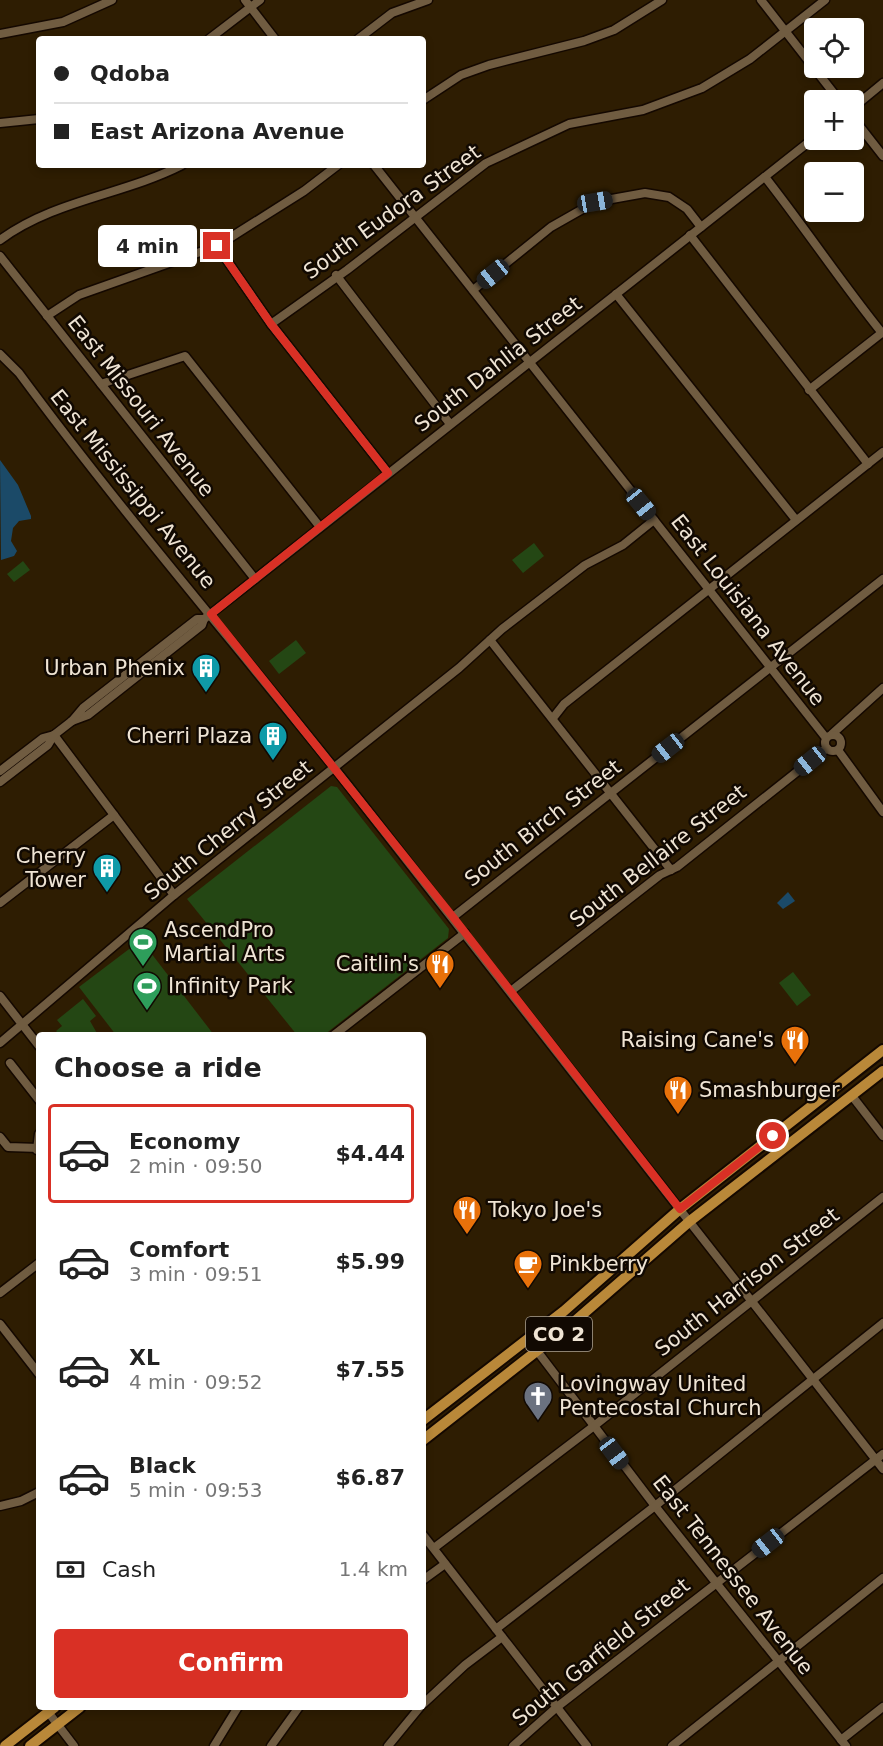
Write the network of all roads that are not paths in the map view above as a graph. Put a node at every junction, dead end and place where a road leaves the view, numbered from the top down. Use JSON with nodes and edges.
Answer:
{"nodes":[{"id":1,"x":112,"y":0,"type":"edge"},
{"id":2,"x":260,"y":0,"type":"edge"},
{"id":3,"x":428,"y":0,"type":"edge"},
{"id":4,"x":662,"y":0,"type":"edge"},
{"id":5,"x":761,"y":0,"type":"edge"},
{"id":6,"x":825,"y":0,"type":"edge"},
{"id":7,"x":248,"y":4,"type":"edge"},
{"id":8,"x":786,"y":32,"type":"junction"},
{"id":9,"x":0,"y":34,"type":"edge"},
{"id":10,"x":212,"y":36,"type":"edge"},
{"id":11,"x":273,"y":36,"type":"edge"},
{"id":12,"x":362,"y":36,"type":"edge"},
{"id":13,"x":883,"y":83,"type":"edge"},
{"id":14,"x":831,"y":90,"type":"edge"},
{"id":15,"x":426,"y":98,"type":"edge"},
{"id":16,"x":864,"y":99,"type":"edge"},
{"id":17,"x":36,"y":119,"type":"edge"},
{"id":18,"x":0,"y":123,"type":"edge"},
{"id":19,"x":864,"y":131,"type":"edge"},
{"id":20,"x":804,"y":146,"type":"edge"},
{"id":21,"x":883,"y":156,"type":"edge"},
{"id":22,"x":175,"y":168,"type":"edge"},
{"id":23,"x":334,"y":168,"type":"edge"},
{"id":24,"x":376,"y":168,"type":"edge"},
{"id":25,"x":765,"y":177,"type":"junction"},
{"id":26,"x":415,"y":216,"type":"junction"},
{"id":27,"x":700,"y":227,"type":"junction"},
{"id":28,"x":690,"y":235,"type":"junction"},
{"id":29,"x":0,"y":240,"type":"edge"},
{"id":30,"x":217,"y":246,"type":"junction"},
{"id":31,"x":0,"y":256,"type":"edge"},
{"id":32,"x":336,"y":275,"type":"junction"},
{"id":33,"x":473,"y":290,"type":"junction"},
{"id":34,"x":616,"y":294,"type":"junction"},
{"id":35,"x":47,"y":316,"type":"junction"},
{"id":36,"x":271,"y":324,"type":"junction"},
{"id":37,"x":882,"y":333,"type":"edge"},
{"id":38,"x":0,"y":354,"type":"edge"},
{"id":39,"x":529,"y":362,"type":"junction"},
{"id":40,"x":101,"y":384,"type":"junction"},
{"id":41,"x":809,"y":390,"type":"junction"},
{"id":42,"x":450,"y":424,"type":"junction"},
{"id":43,"x":883,"y":452,"type":"edge"},
{"id":44,"x":867,"y":464,"type":"junction"},
{"id":45,"x":388,"y":473,"type":"junction"},
{"id":46,"x":654,"y":520,"type":"junction"},
{"id":47,"x":796,"y":520,"type":"junction"},
{"id":48,"x":320,"y":527,"type":"junction"},
{"id":49,"x":255,"y":579,"type":"junction"},
{"id":50,"x":883,"y":579,"type":"edge"},
{"id":51,"x":710,"y":590,"type":"junction"},
{"id":52,"x":208,"y":616,"type":"junction"},
{"id":53,"x":490,"y":640,"type":"junction"},
{"id":54,"x":770,"y":667,"type":"junction"},
{"id":55,"x":883,"y":688,"type":"edge"},
{"id":56,"x":553,"y":718,"type":"junction"},
{"id":57,"x":54,"y":735,"type":"junction"},
{"id":58,"x":831,"y":739,"type":"junction"},
{"id":59,"x":334,"y":768,"type":"junction"},
{"id":60,"x":0,"y":771,"type":"edge"},
{"id":61,"x":0,"y":782,"type":"edge"},
{"id":62,"x":611,"y":793,"type":"junction"},
{"id":63,"x":883,"y":812,"type":"edge"},
{"id":64,"x":114,"y":815,"type":"junction"},
{"id":65,"x":671,"y":870,"type":"junction"},
{"id":66,"x":174,"y":895,"type":"junction"},
{"id":67,"x":0,"y":903,"type":"edge"},
{"id":68,"x":453,"y":917,"type":"junction"},
{"id":69,"x":465,"y":933,"type":"junction"},
{"id":70,"x":511,"y":991,"type":"junction"},
{"id":71,"x":0,"y":996,"type":"edge"},
{"id":72,"x":22,"y":1024,"type":"junction"},
{"id":73,"x":338,"y":1032,"type":"edge"},
{"id":74,"x":36,"y":1042,"type":"edge"},
{"id":75,"x":0,"y":1043,"type":"edge"},
{"id":76,"x":883,"y":1050,"type":"edge"},
{"id":77,"x":10,"y":1063,"type":"dead end"},
{"id":78,"x":883,"y":1071,"type":"edge"},
{"id":79,"x":36,"y":1096,"type":"edge"},
{"id":80,"x":852,"y":1096,"type":"junction"},
{"id":81,"x":883,"y":1136,"type":"edge"},
{"id":82,"x":0,"y":1137,"type":"edge"},
{"id":83,"x":36,"y":1149,"type":"edge"},
{"id":84,"x":883,"y":1197,"type":"edge"},
{"id":85,"x":680,"y":1209,"type":"junction"},
{"id":86,"x":690,"y":1221,"type":"junction"},
{"id":87,"x":36,"y":1265,"type":"edge"},
{"id":88,"x":0,"y":1293,"type":"edge"},
{"id":89,"x":753,"y":1302,"type":"junction"},
{"id":90,"x":883,"y":1323,"type":"edge"},
{"id":91,"x":0,"y":1324,"type":"edge"},
{"id":92,"x":528,"y":1339,"type":"junction"},
{"id":93,"x":537,"y":1352,"type":"junction"},
{"id":94,"x":36,"y":1370,"type":"edge"},
{"id":95,"x":812,"y":1378,"type":"junction"},
{"id":96,"x":426,"y":1418,"type":"edge"},
{"id":97,"x":594,"y":1426,"type":"junction"},
{"id":98,"x":426,"y":1438,"type":"edge"},
{"id":99,"x":880,"y":1457,"type":"edge"},
{"id":100,"x":883,"y":1469,"type":"edge"},
{"id":101,"x":36,"y":1494,"type":"edge"},
{"id":102,"x":0,"y":1506,"type":"edge"},
{"id":103,"x":655,"y":1506,"type":"junction"},
{"id":104,"x":426,"y":1539,"type":"edge"},
{"id":105,"x":434,"y":1548,"type":"junction"},
{"id":106,"x":446,"y":1564,"type":"junction"},
{"id":107,"x":426,"y":1578,"type":"edge"},
{"id":108,"x":883,"y":1578,"type":"edge"},
{"id":109,"x":717,"y":1583,"type":"junction"},
{"id":110,"x":496,"y":1629,"type":"junction"},
{"id":111,"x":502,"y":1637,"type":"junction"},
{"id":112,"x":778,"y":1662,"type":"junction"},
{"id":113,"x":426,"y":1702,"type":"edge"},
{"id":114,"x":557,"y":1707,"type":"junction"},
{"id":115,"x":883,"y":1707,"type":"edge"},
{"id":116,"x":51,"y":1710,"type":"edge"},
{"id":117,"x":76,"y":1710,"type":"edge"},
{"id":118,"x":236,"y":1710,"type":"edge"},
{"id":119,"x":297,"y":1710,"type":"edge"},
{"id":120,"x":419,"y":1710,"type":"edge"},
{"id":121,"x":57,"y":1725,"type":"junction"},
{"id":122,"x":844,"y":1743,"type":"edge"},
{"id":123,"x":5,"y":1746,"type":"edge"},
{"id":124,"x":30,"y":1746,"type":"edge"},
{"id":125,"x":74,"y":1746,"type":"edge"},
{"id":126,"x":214,"y":1746,"type":"edge"},
{"id":127,"x":271,"y":1746,"type":"edge"},
{"id":128,"x":388,"y":1746,"type":"edge"},
{"id":129,"x":513,"y":1746,"type":"edge"},
{"id":130,"x":587,"y":1746,"type":"edge"},
{"id":131,"x":672,"y":1746,"type":"edge"}],
"edges":[{"from":1,"to":9,"type":"street"},
{"from":2,"to":7,"type":"street"},
{"from":3,"to":12,"type":"street"},
{"from":4,"to":15,"type":"street"},
{"from":5,"to":8,"type":"street"},
{"from":6,"to":8,"type":"street","name":"South Eudora Street"},
{"from":7,"to":10,"type":"street"},
{"from":7,"to":11,"type":"street"},
{"from":8,"to":14,"type":"street"},
{"from":8,"to":26,"type":"street","name":"South Eudora Street"},
{"from":13,"to":16,"type":"street"},
{"from":17,"to":18,"type":"street"},
{"from":19,"to":21,"type":"street"},
{"from":20,"to":25,"type":"street","name":"South Dahlia Street"},
{"from":22,"to":29,"type":"street"},
{"from":23,"to":30,"type":"street"},
{"from":24,"to":26,"type":"street","name":"East Louisiana Avenue"},
{"from":25,"to":27,"type":"street","name":"South Dahlia Street"},
{"from":25,"to":37,"type":"street"},
{"from":26,"to":32,"type":"street","name":"South Eudora Street"},
{"from":26,"to":33,"type":"street","name":"East Louisiana Avenue"},
{"from":27,"to":28,"type":"street","name":"South Dahlia Street"},
{"from":27,"to":33,"type":"street"},
{"from":28,"to":34,"type":"street","name":"South Dahlia Street"},
{"from":28,"to":41,"type":"street"},
{"from":30,"to":35,"type":"street"},
{"from":30,"to":36,"type":"street"},
{"from":31,"to":35,"type":"street","name":"East Missouri Avenue"},
{"from":32,"to":36,"type":"street","name":"South Eudora Street"},
{"from":32,"to":42,"type":"street"},
{"from":33,"to":39,"type":"street","name":"East Louisiana Avenue"},
{"from":34,"to":39,"type":"street","name":"South Dahlia Street"},
{"from":34,"to":47,"type":"street"},
{"from":35,"to":40,"type":"street","name":"East Missouri Avenue"},
{"from":36,"to":45,"type":"street"},
{"from":37,"to":41,"type":"street"},
{"from":38,"to":52,"type":"street","name":"East Mississippi Avenue"},
{"from":39,"to":42,"type":"street","name":"South Dahlia Street"},
{"from":39,"to":46,"type":"street","name":"East Louisiana Avenue"},
{"from":40,"to":48,"type":"street"},
{"from":40,"to":49,"type":"street","name":"East Missouri Avenue"},
{"from":41,"to":44,"type":"street"},
{"from":42,"to":45,"type":"street","name":"South Dahlia Street"},
{"from":43,"to":44,"type":"street"},
{"from":44,"to":47,"type":"street"},
{"from":45,"to":48,"type":"street","name":"South Dahlia Street"},
{"from":46,"to":51,"type":"street","name":"East Louisiana Avenue"},
{"from":46,"to":53,"type":"street","name":"South Cherry Street"},
{"from":47,"to":51,"type":"street"},
{"from":48,"to":49,"type":"street","name":"South Dahlia Street"},
{"from":49,"to":52,"type":"street","name":"South Dahlia Street"},
{"from":50,"to":54,"type":"street","name":"South Birch Street"},
{"from":51,"to":54,"type":"street","name":"East Louisiana Avenue"},
{"from":51,"to":56,"type":"street"},
{"from":52,"to":57,"type":"street","name":"South Dahlia Street"},
{"from":52,"to":59,"type":"street","name":"East Mississippi Avenue"},
{"from":53,"to":56,"type":"street"},
{"from":53,"to":59,"type":"street","name":"South Cherry Street"},
{"from":54,"to":58,"type":"street","name":"East Louisiana Avenue"},
{"from":54,"to":62,"type":"street","name":"South Birch Street"},
{"from":55,"to":58,"type":"street"},
{"from":56,"to":62,"type":"street"},
{"from":57,"to":60,"type":"street","name":"South Dahlia Street"},
{"from":57,"to":61,"type":"street","name":"South Dahlia Street"},
{"from":57,"to":64,"type":"street"},
{"from":58,"to":63,"type":"street"},
{"from":58,"to":65,"type":"street","name":"South Bellaire Street"},
{"from":59,"to":66,"type":"street","name":"South Cherry Street"},
{"from":59,"to":68,"type":"street","name":"East Mississippi Avenue"},
{"from":62,"to":65,"type":"street"},
{"from":62,"to":68,"type":"street","name":"South Birch Street"},
{"from":64,"to":66,"type":"street"},
{"from":64,"to":67,"type":"street"},
{"from":65,"to":70,"type":"street","name":"South Bellaire Street"},
{"from":66,"to":72,"type":"street","name":"South Cherry Street"},
{"from":68,"to":69,"type":"street","name":"East Mississippi Avenue"},
{"from":69,"to":70,"type":"street","name":"East Mississippi Avenue"},
{"from":69,"to":73,"type":"street"},
{"from":70,"to":85,"type":"street","name":"East Mississippi Avenue"},
{"from":71,"to":72,"type":"street"},
{"from":72,"to":74,"type":"street"},
{"from":72,"to":75,"type":"street","name":"South Cherry Street"},
{"from":76,"to":85,"type":"main road","number":"CO 2"},
{"from":77,"to":79,"type":"street"},
{"from":78,"to":80,"type":"main road","number":"CO 2"},
{"from":80,"to":81,"type":"street"},
{"from":80,"to":86,"type":"main road","number":"CO 2"},
{"from":82,"to":83,"type":"street"},
{"from":84,"to":89,"type":"street","name":"South Harrison Street"},
{"from":85,"to":86,"type":"street","name":"East Mississippi Avenue"},
{"from":85,"to":92,"type":"main road","number":"CO 2"},
{"from":86,"to":89,"type":"street","name":"East Mississippi Avenue"},
{"from":86,"to":93,"type":"main road","number":"CO 2"},
{"from":87,"to":88,"type":"street"},
{"from":89,"to":95,"type":"street","name":"East Mississippi Avenue"},
{"from":89,"to":97,"type":"street","name":"South Harrison Street"},
{"from":90,"to":95,"type":"street"},
{"from":91,"to":94,"type":"street"},
{"from":92,"to":93,"type":"street","name":"East Tennessee Avenue"},
{"from":92,"to":96,"type":"main road","number":"CO 2"},
{"from":93,"to":97,"type":"street","name":"East Tennessee Avenue"},
{"from":93,"to":98,"type":"main road","number":"CO 2"},
{"from":95,"to":99,"type":"street","name":"East Mississippi Avenue"},
{"from":95,"to":103,"type":"street"},
{"from":97,"to":103,"type":"street","name":"East Tennessee Avenue"},
{"from":97,"to":105,"type":"street","name":"South Harrison Street"},
{"from":99,"to":100,"type":"street","name":"East Mississippi Avenue"},
{"from":99,"to":109,"type":"street","name":"South Garfield Street"},
{"from":101,"to":102,"type":"street"},
{"from":103,"to":109,"type":"street","name":"East Tennessee Avenue"},
{"from":103,"to":110,"type":"street"},
{"from":104,"to":105,"type":"street"},
{"from":105,"to":106,"type":"street"},
{"from":106,"to":107,"type":"street"},
{"from":106,"to":110,"type":"street"},
{"from":108,"to":112,"type":"street"},
{"from":109,"to":112,"type":"street","name":"East Tennessee Avenue"},
{"from":109,"to":114,"type":"street","name":"South Garfield Street"},
{"from":110,"to":111,"type":"street"},
{"from":111,"to":113,"type":"street"},
{"from":111,"to":114,"type":"street"},
{"from":112,"to":122,"type":"street","name":"East Tennessee Avenue"},
{"from":112,"to":131,"type":"street"},
{"from":114,"to":129,"type":"street","name":"South Garfield Street"},
{"from":114,"to":130,"type":"street"},
{"from":115,"to":122,"type":"street"},
{"from":116,"to":121,"type":"street"},
{"from":116,"to":123,"type":"main road"},
{"from":117,"to":121,"type":"main road"},
{"from":118,"to":126,"type":"street"},
{"from":119,"to":127,"type":"street"},
{"from":120,"to":128,"type":"street"},
{"from":121,"to":124,"type":"main road"},
{"from":121,"to":125,"type":"street"}]}
